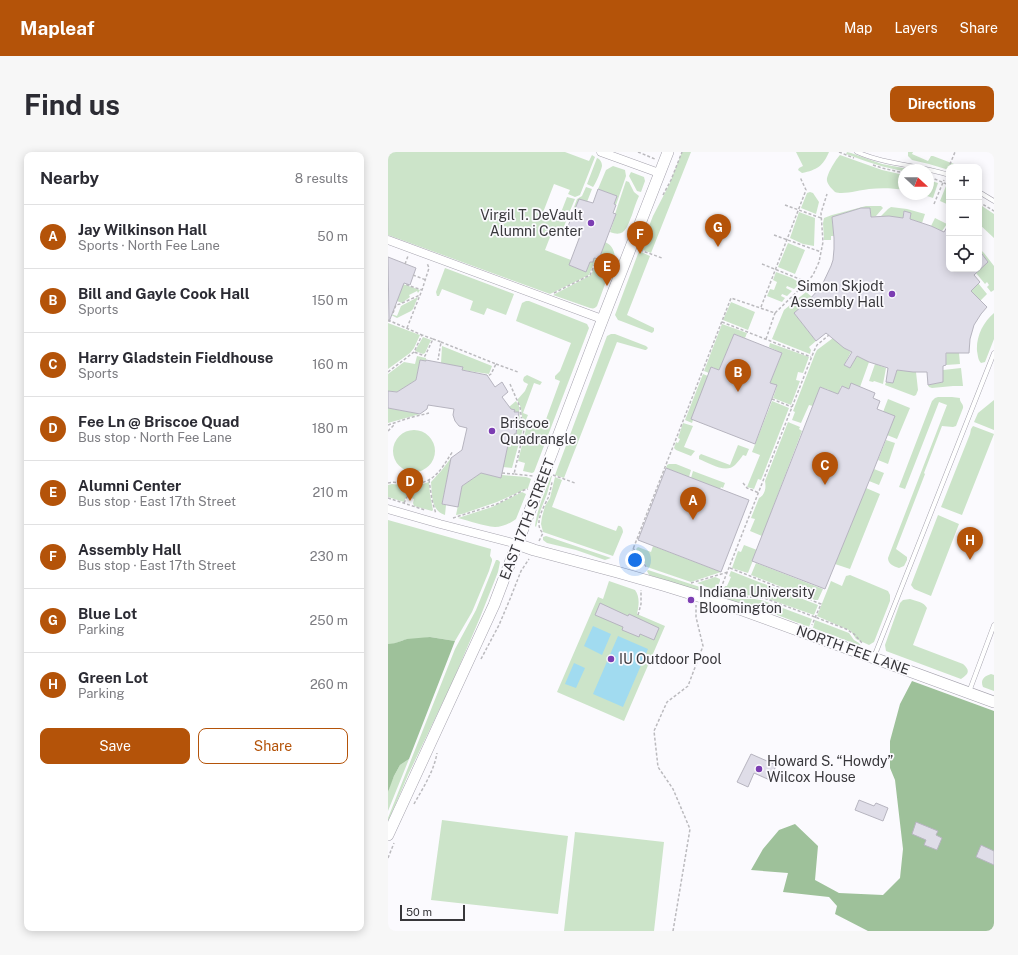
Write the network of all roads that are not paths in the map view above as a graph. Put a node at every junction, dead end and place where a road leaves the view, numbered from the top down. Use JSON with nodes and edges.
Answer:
{"nodes":[{"id":1,"x":601,"y":152,"type":"edge"},
{"id":2,"x":668,"y":152,"type":"edge"},
{"id":3,"x":857,"y":152,"type":"edge"},
{"id":4,"x":659,"y":173,"type":"junction"},
{"id":5,"x":946,"y":174,"type":"edge"},
{"id":6,"x":982,"y":194,"type":"edge"},
{"id":7,"x":994,"y":200,"type":"edge"},
{"id":8,"x":388,"y":240,"type":"edge"},
{"id":9,"x":602,"y":319,"type":"junction"},
{"id":10,"x":994,"y":353,"type":"edge"},
{"id":11,"x":388,"y":509,"type":"edge"},
{"id":12,"x":517,"y":544,"type":"junction"},
{"id":13,"x":994,"y":626,"type":"edge"},
{"id":14,"x":874,"y":658,"type":"junction"},
{"id":15,"x":969,"y":692,"type":"junction"},
{"id":16,"x":994,"y":702,"type":"edge"},
{"id":17,"x":388,"y":835,"type":"edge"}],
"edges":[{"from":1,"to":4,"type":"street"},
{"from":2,"to":4,"type":"main road","name":"EAST 17TH STREET"},
{"from":3,"to":5,"type":"lane"},
{"from":4,"to":9,"type":"main road","name":"EAST 17TH STREET"},
{"from":6,"to":7,"type":"lane"},
{"from":8,"to":9,"type":"street"},
{"from":9,"to":12,"type":"main road","name":"EAST 17TH STREET"},
{"from":10,"to":14,"type":"lane"},
{"from":11,"to":12,"type":"street","name":"NORTH FEE LANE"},
{"from":12,"to":14,"type":"main road","name":"NORTH FEE LANE"},
{"from":12,"to":17,"type":"main road","name":"EAST 17TH STREET"},
{"from":13,"to":15,"type":"lane"},
{"from":14,"to":15,"type":"main road","name":"NORTH FEE LANE"},
{"from":15,"to":16,"type":"main road","name":"NORTH FEE LANE"}]}
